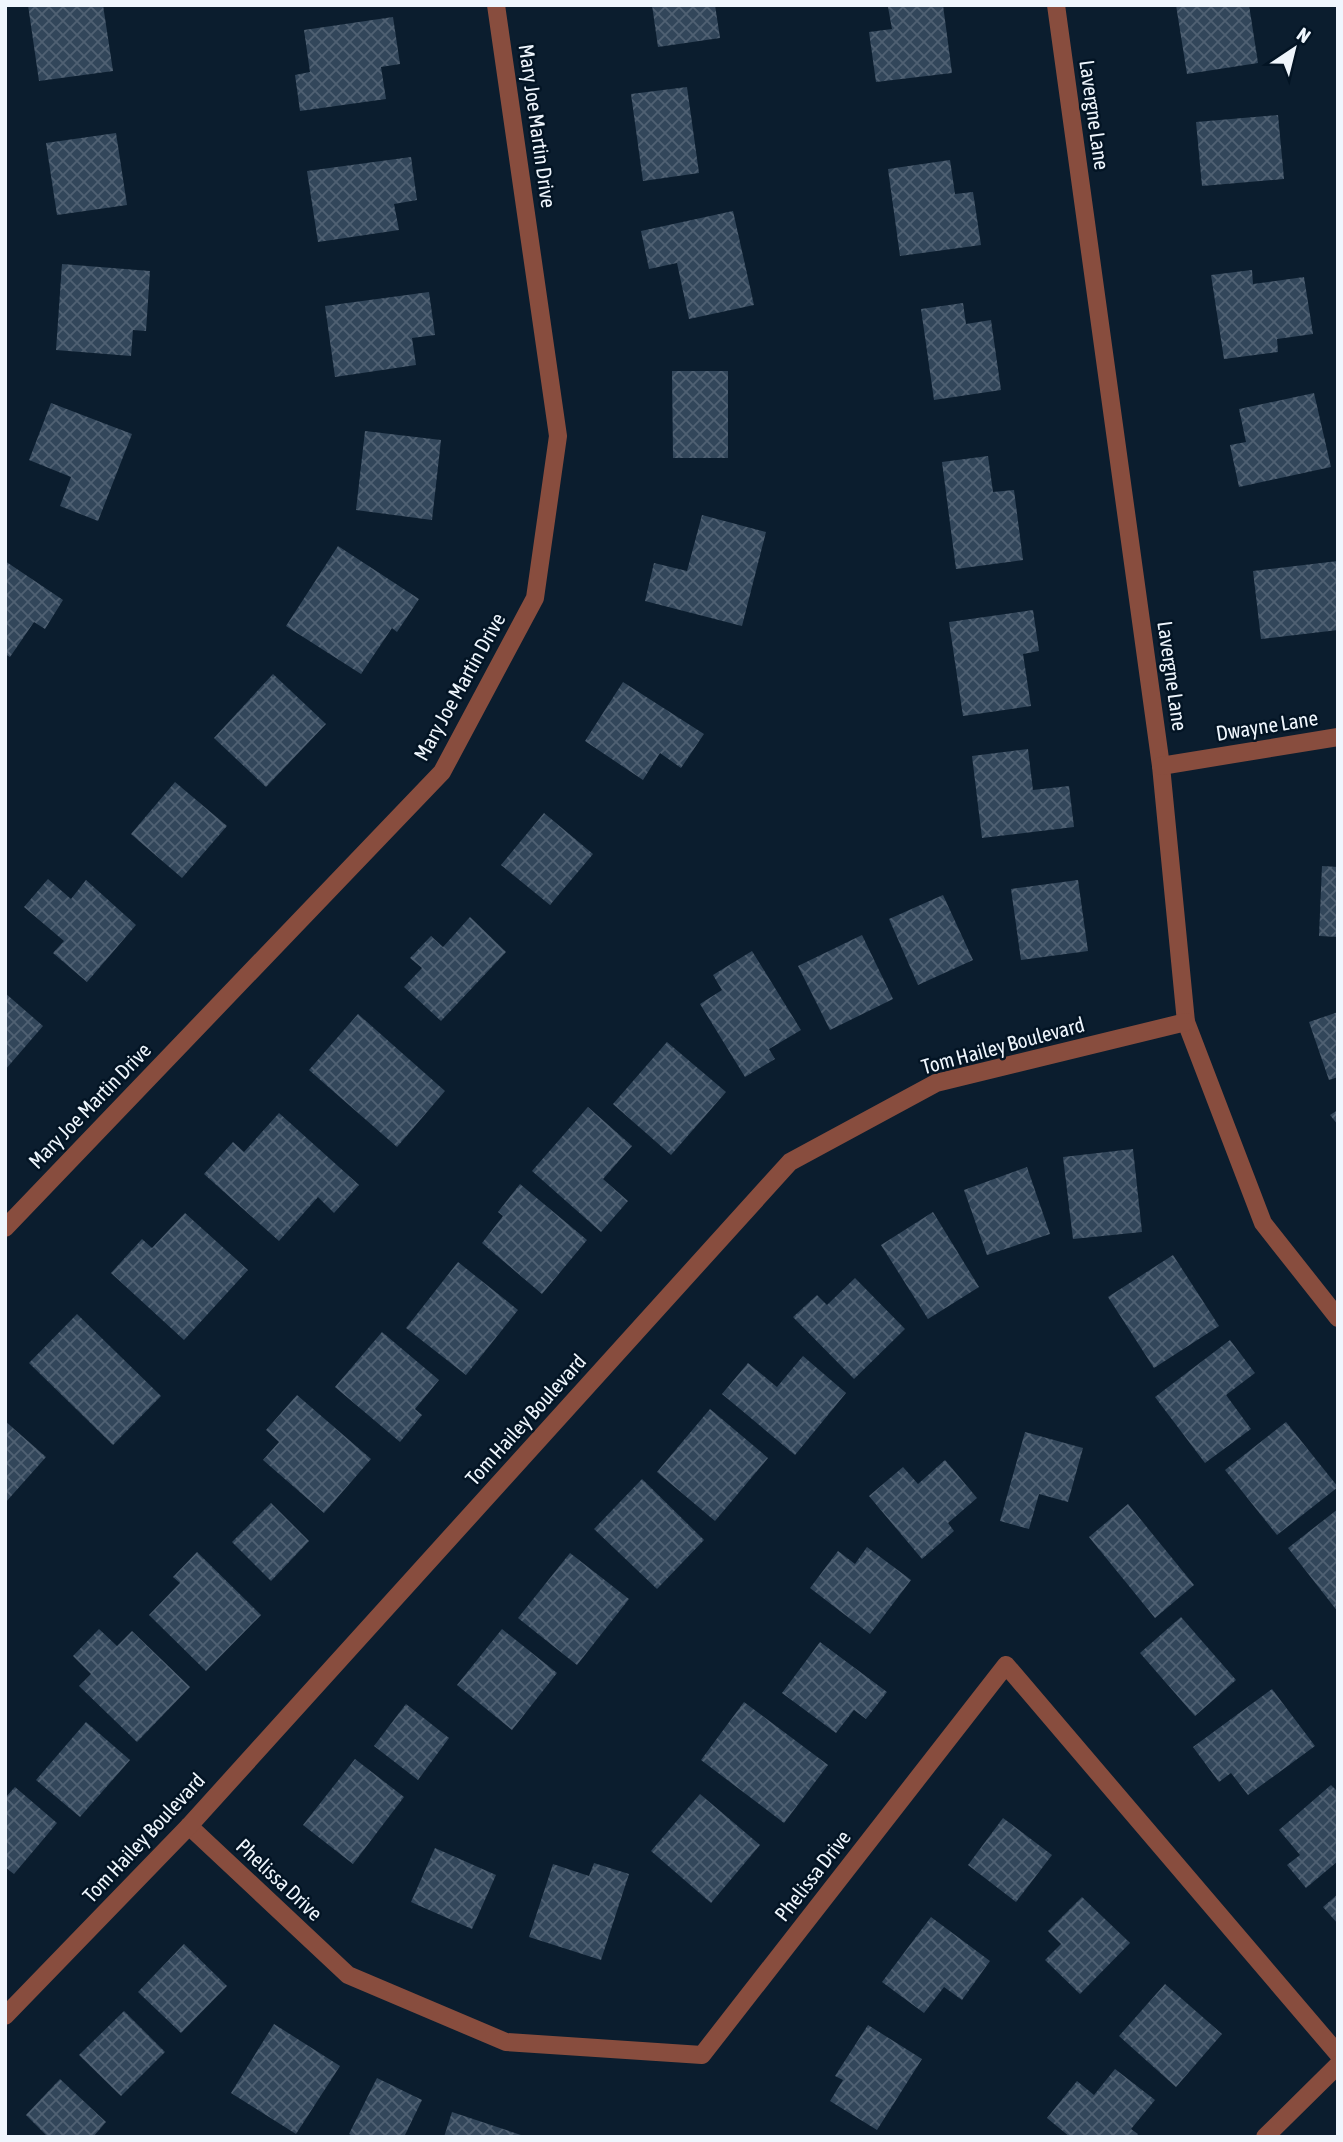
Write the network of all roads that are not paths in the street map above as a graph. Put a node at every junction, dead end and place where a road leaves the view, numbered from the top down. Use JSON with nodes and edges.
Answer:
{"nodes":[{"id":1,"x":496,"y":5,"type":"edge"},
{"id":2,"x":1056,"y":5,"type":"edge"},
{"id":3,"x":1338,"y":737,"type":"edge"},
{"id":4,"x":1161,"y":766,"type":"junction"},
{"id":5,"x":1186,"y":1022,"type":"junction"},
{"id":6,"x":5,"y":1228,"type":"edge"},
{"id":7,"x":1338,"y":1318,"type":"edge"},
{"id":8,"x":189,"y":1826,"type":"junction"},
{"id":9,"x":5,"y":2016,"type":"edge"},
{"id":10,"x":1338,"y":2054,"type":"edge"},
{"id":11,"x":1338,"y":2065,"type":"edge"},
{"id":12,"x":1265,"y":2137,"type":"edge"}],
"edges":[{"from":1,"to":6,"type":"street","name":"Mary Joe Martin Drive"},
{"from":2,"to":4,"type":"street","name":"Lavergne Lane"},
{"from":3,"to":4,"type":"street","name":"Dwayne Lane"},
{"from":4,"to":5,"type":"street","name":"Lavergne Lane"},
{"from":5,"to":7,"type":"street","name":"Lavergne Lane"},
{"from":5,"to":8,"type":"street","name":"Tom Hailey Boulevard"},
{"from":8,"to":9,"type":"street","name":"Tom Hailey Boulevard"},
{"from":8,"to":10,"type":"street","name":"Phelissa Drive"},
{"from":11,"to":12,"type":"street"}]}
